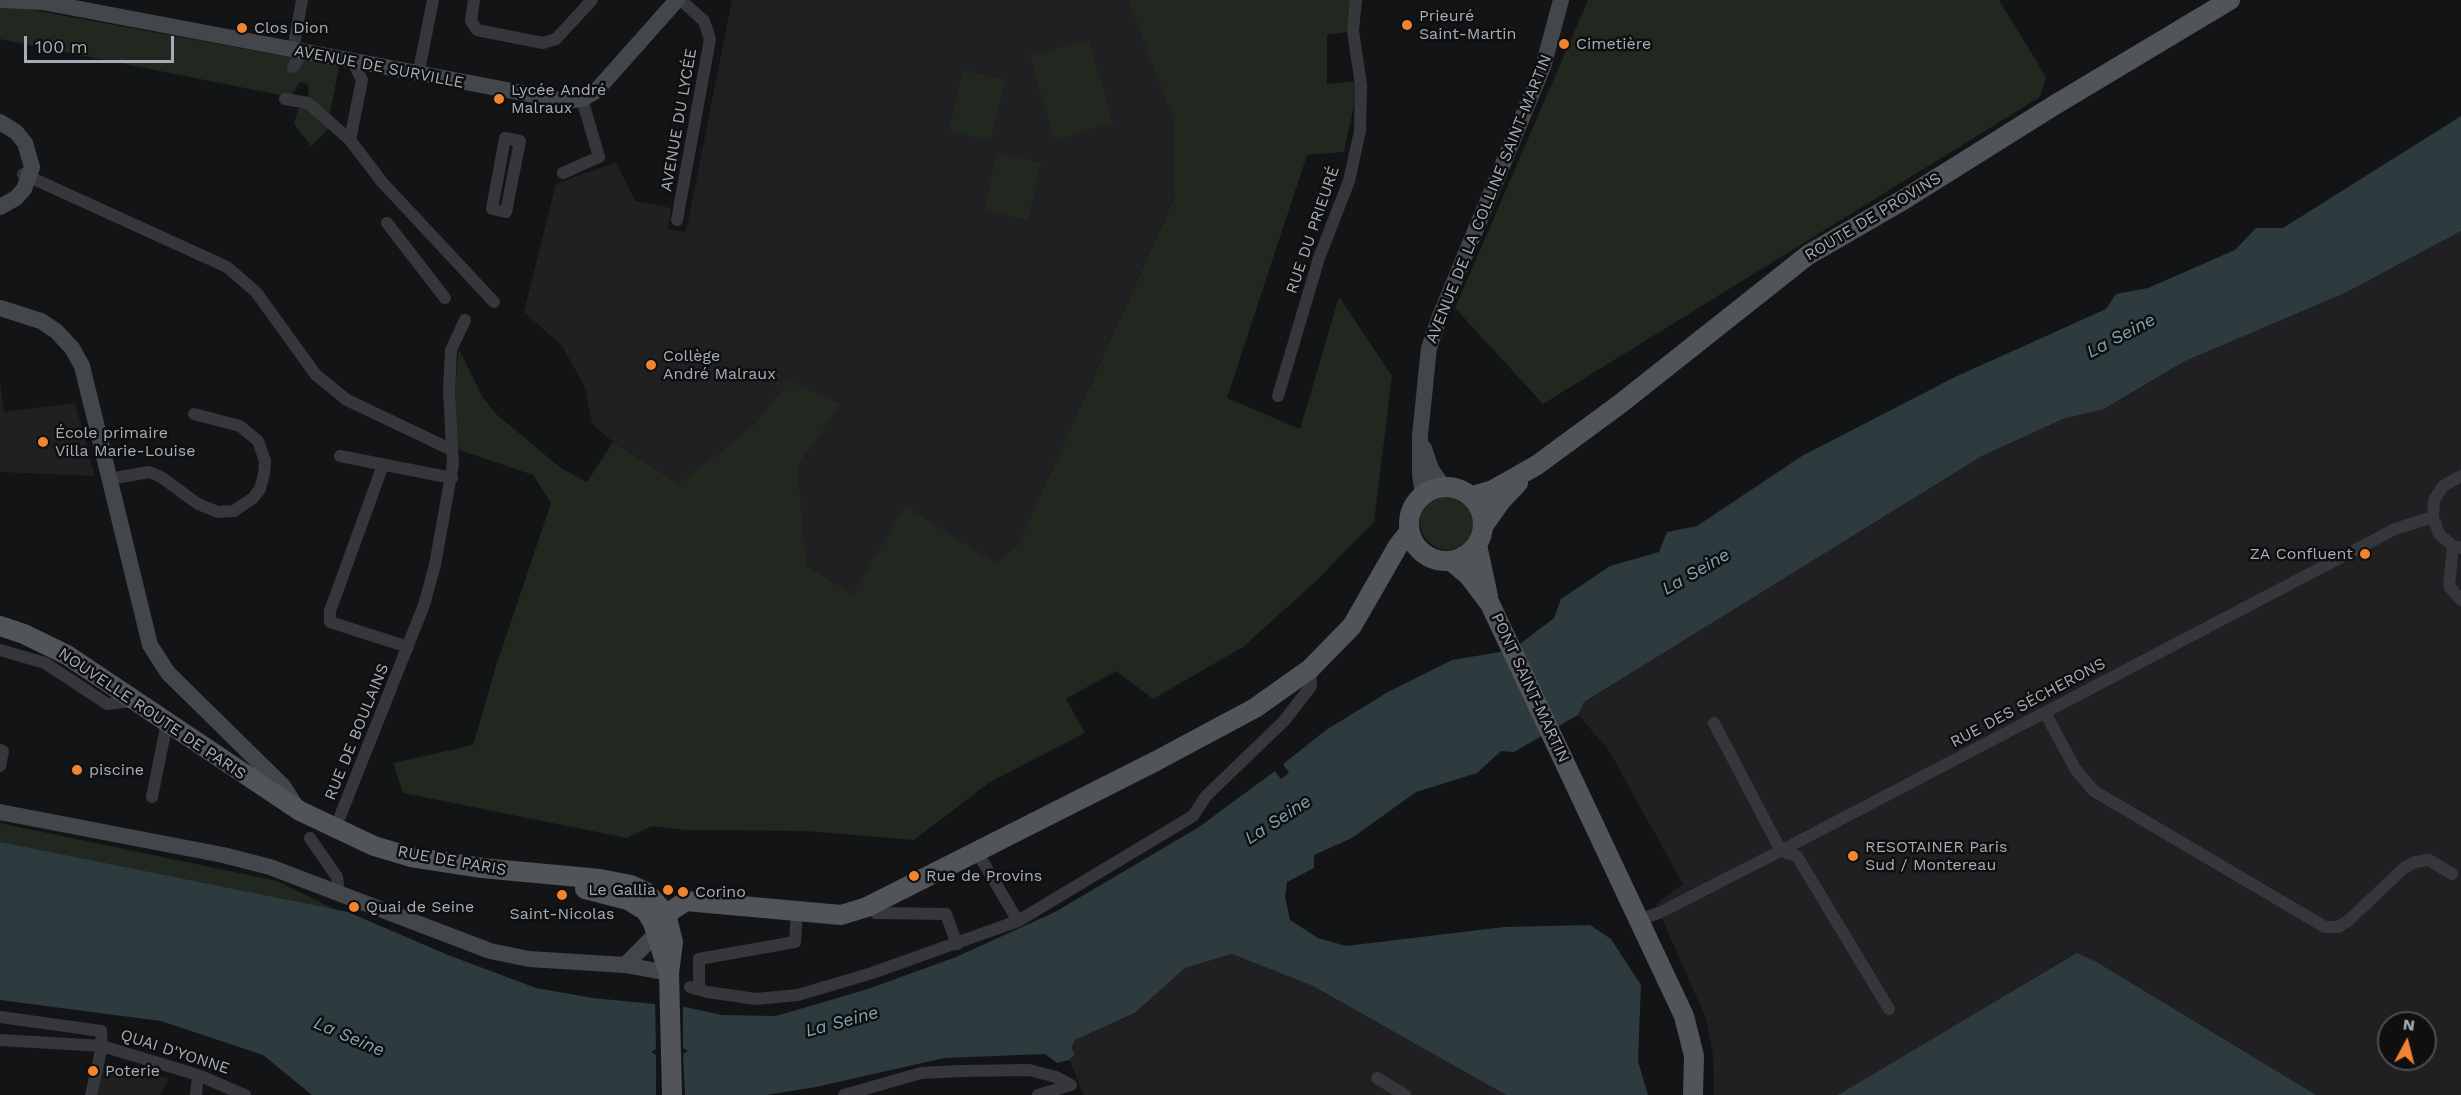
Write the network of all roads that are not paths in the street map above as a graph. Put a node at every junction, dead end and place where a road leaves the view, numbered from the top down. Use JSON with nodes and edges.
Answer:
{"nodes":[{"id":1,"x":2,"y":0,"type":"edge"},
{"id":2,"x":302,"y":0,"type":"edge"},
{"id":3,"x":433,"y":0,"type":"edge"},
{"id":4,"x":474,"y":0,"type":"edge"},
{"id":5,"x":592,"y":0,"type":"edge"},
{"id":6,"x":679,"y":0,"type":"edge"},
{"id":7,"x":1356,"y":0,"type":"edge"},
{"id":8,"x":1561,"y":0,"type":"edge"},
{"id":9,"x":2230,"y":0,"type":"edge"},
{"id":10,"x":37,"y":1,"type":"edge"},
{"id":11,"x":296,"y":57,"type":"junction"},
{"id":12,"x":353,"y":62,"type":"junction"},
{"id":13,"x":418,"y":75,"type":"junction"},
{"id":14,"x":285,"y":99,"type":"dead end"},
{"id":15,"x":582,"y":99,"type":"junction"},
{"id":16,"x":0,"y":122,"type":"edge"},
{"id":17,"x":0,"y":132,"type":"edge"},
{"id":18,"x":350,"y":140,"type":"junction"},
{"id":19,"x":562,"y":173,"type":"dead end"},
{"id":20,"x":26,"y":175,"type":"junction"},
{"id":21,"x":0,"y":198,"type":"edge"},
{"id":22,"x":0,"y":207,"type":"edge"},
{"id":23,"x":506,"y":212,"type":"joint"},
{"id":24,"x":677,"y":220,"type":"dead end"},
{"id":25,"x":387,"y":223,"type":"dead end"},
{"id":26,"x":445,"y":298,"type":"dead end"},
{"id":27,"x":494,"y":302,"type":"dead end"},
{"id":28,"x":0,"y":308,"type":"edge"},
{"id":29,"x":465,"y":320,"type":"dead end"},
{"id":30,"x":1278,"y":396,"type":"dead end"},
{"id":31,"x":194,"y":414,"type":"dead end"},
{"id":32,"x":1420,"y":435,"type":"junction"},
{"id":33,"x":450,"y":449,"type":"junction"},
{"id":34,"x":340,"y":456,"type":"dead end"},
{"id":35,"x":383,"y":465,"type":"junction"},
{"id":36,"x":1537,"y":465,"type":"junction"},
{"id":37,"x":2461,"y":476,"type":"edge"},
{"id":38,"x":452,"y":478,"type":"junction"},
{"id":39,"x":109,"y":479,"type":"junction"},
{"id":40,"x":1443,"y":486,"type":"junction"},
{"id":41,"x":1423,"y":494,"type":"junction"},
{"id":42,"x":1472,"y":496,"type":"junction"},
{"id":43,"x":2433,"y":517,"type":"junction"},
{"id":44,"x":1484,"y":525,"type":"junction"},
{"id":45,"x":1409,"y":532,"type":"junction"},
{"id":46,"x":1477,"y":545,"type":"junction"},
{"id":47,"x":2457,"y":547,"type":"edge"},
{"id":48,"x":1423,"y":553,"type":"junction"},
{"id":49,"x":1451,"y":561,"type":"junction"},
{"id":50,"x":1387,"y":567,"type":"junction"},
{"id":51,"x":2461,"y":600,"type":"edge"},
{"id":52,"x":1490,"y":604,"type":"junction"},
{"id":53,"x":0,"y":626,"type":"edge"},
{"id":54,"x":408,"y":647,"type":"junction"},
{"id":55,"x":0,"y":650,"type":"edge"},
{"id":56,"x":1310,"y":669,"type":"junction"},
{"id":57,"x":132,"y":701,"type":"junction"},
{"id":58,"x":2045,"y":712,"type":"junction"},
{"id":59,"x":167,"y":723,"type":"junction"},
{"id":60,"x":1714,"y":723,"type":"dead end"},
{"id":61,"x":224,"y":730,"type":"junction"},
{"id":62,"x":241,"y":746,"type":"junction"},
{"id":63,"x":0,"y":750,"type":"edge"},
{"id":64,"x":225,"y":762,"type":"junction"},
{"id":65,"x":0,"y":766,"type":"edge"},
{"id":66,"x":0,"y":771,"type":"edge"},
{"id":67,"x":152,"y":797,"type":"dead end"},
{"id":68,"x":300,"y":811,"type":"junction"},
{"id":69,"x":0,"y":812,"type":"edge"},
{"id":70,"x":335,"y":829,"type":"junction"},
{"id":71,"x":310,"y":838,"type":"dead end"},
{"id":72,"x":1781,"y":851,"type":"junction"},
{"id":73,"x":977,"y":852,"type":"junction"},
{"id":74,"x":2452,"y":874,"type":"dead end"},
{"id":75,"x":339,"y":893,"type":"junction"},
{"id":76,"x":872,"y":905,"type":"junction"},
{"id":77,"x":797,"y":912,"type":"junction"},
{"id":78,"x":1639,"y":920,"type":"junction"},
{"id":79,"x":1018,"y":921,"type":"junction"},
{"id":80,"x":658,"y":924,"type":"junction"},
{"id":81,"x":957,"y":944,"type":"junction"},
{"id":82,"x":628,"y":961,"type":"junction"},
{"id":83,"x":668,"y":964,"type":"junction"},
{"id":84,"x":1889,"y":1009,"type":"dead end"},
{"id":85,"x":0,"y":1017,"type":"edge"},
{"id":86,"x":0,"y":1041,"type":"edge"},
{"id":87,"x":102,"y":1046,"type":"junction"},
{"id":88,"x":198,"y":1075,"type":"junction"},
{"id":89,"x":1377,"y":1078,"type":"dead end"},
{"id":90,"x":1073,"y":1090,"type":"edge"},
{"id":91,"x":91,"y":1095,"type":"edge"},
{"id":92,"x":196,"y":1095,"type":"edge"},
{"id":93,"x":245,"y":1095,"type":"edge"},
{"id":94,"x":672,"y":1095,"type":"edge"},
{"id":95,"x":844,"y":1095,"type":"edge"},
{"id":96,"x":1038,"y":1095,"type":"edge"},
{"id":97,"x":1405,"y":1095,"type":"edge"},
{"id":98,"x":1693,"y":1095,"type":"edge"}],
"edges":[{"from":1,"to":10,"type":"street","name":"AVENUE DE SURVILLE"},
{"from":2,"to":11,"type":"street"},
{"from":3,"to":13,"type":"street"},
{"from":4,"to":5,"type":"street"},
{"from":6,"to":15,"type":"street"},
{"from":6,"to":24,"type":"street","name":"AVENUE DU LYCÉE"},
{"from":7,"to":30,"type":"street","name":"RUE DU PRIEURÉ"},
{"from":8,"to":32,"type":"street","name":"AVENUE DE LA COLLINE SAINT-MARTIN"},
{"from":9,"to":36,"type":"main road","name":"ROUTE DE PROVINS"},
{"from":10,"to":11,"type":"street","name":"AVENUE DE SURVILLE"},
{"from":11,"to":12,"type":"street","name":"AVENUE DE SURVILLE"},
{"from":12,"to":13,"type":"street","name":"AVENUE DE SURVILLE"},
{"from":12,"to":18,"type":"street"},
{"from":13,"to":15,"type":"street","name":"AVENUE DE SURVILLE"},
{"from":14,"to":18,"type":"street"},
{"from":15,"to":19,"type":"street"},
{"from":16,"to":20,"type":"street"},
{"from":17,"to":20,"type":"street"},
{"from":18,"to":27,"type":"street"},
{"from":20,"to":21,"type":"street"},
{"from":20,"to":22,"type":"street"},
{"from":20,"to":33,"type":"street"},
{"from":23,"to":23,"type":"street"},
{"from":25,"to":26,"type":"street"},
{"from":28,"to":39,"type":"street"},
{"from":29,"to":33,"type":"street","name":"RUE DE BOULAINS"},
{"from":31,"to":39,"type":"street"},
{"from":32,"to":40,"type":"street","name":"AVENUE DE LA COLLINE SAINT-MARTIN"},
{"from":32,"to":41,"type":"street","name":"AVENUE DE LA COLLINE SAINT-MARTIN"},
{"from":33,"to":38,"type":"street","name":"RUE DE BOULAINS"},
{"from":34,"to":35,"type":"street"},
{"from":35,"to":38,"type":"street"},
{"from":35,"to":54,"type":"street","name":"RUE DE BOULAINS"},
{"from":36,"to":42,"type":"main road"},
{"from":36,"to":44,"type":"main road"},
{"from":37,"to":43,"type":"street"},
{"from":38,"to":54,"type":"street","name":"RUE DE BOULAINS"},
{"from":39,"to":61,"type":"street"},
{"from":40,"to":41,"type":"main road"},
{"from":40,"to":42,"type":"main road"},
{"from":41,"to":45,"type":"main road"},
{"from":42,"to":44,"type":"main road"},
{"from":43,"to":47,"type":"street"},
{"from":43,"to":58,"type":"street","name":"RUE DES SÉCHERONS"},
{"from":44,"to":46,"type":"main road"},
{"from":45,"to":48,"type":"main road"},
{"from":45,"to":50,"type":"main road"},
{"from":46,"to":49,"type":"main road"},
{"from":46,"to":52,"type":"main road"},
{"from":47,"to":51,"type":"street"},
{"from":48,"to":49,"type":"main road"},
{"from":48,"to":50,"type":"main road"},
{"from":49,"to":52,"type":"main road"},
{"from":50,"to":56,"type":"main road"},
{"from":52,"to":78,"type":"main road","name":"PONT SAINT-MARTIN"},
{"from":53,"to":57,"type":"main road","name":"NOUVELLE ROUTE DE PARIS"},
{"from":54,"to":70,"type":"street","name":"RUE DE BOULAINS"},
{"from":55,"to":57,"type":"street"},
{"from":56,"to":73,"type":"main road"},
{"from":56,"to":79,"type":"street"},
{"from":57,"to":59,"type":"main road","name":"NOUVELLE ROUTE DE PARIS"},
{"from":58,"to":72,"type":"street","name":"RUE DES SÉCHERONS"},
{"from":58,"to":74,"type":"street"},
{"from":59,"to":64,"type":"main road","name":"NOUVELLE ROUTE DE PARIS"},
{"from":59,"to":67,"type":"street"},
{"from":60,"to":72,"type":"street"},
{"from":61,"to":62,"type":"street"},
{"from":61,"to":64,"type":"street"},
{"from":62,"to":64,"type":"street"},
{"from":62,"to":68,"type":"street"},
{"from":63,"to":65,"type":"street"},
{"from":64,"to":68,"type":"main road","name":"NOUVELLE ROUTE DE PARIS"},
{"from":65,"to":66,"type":"street"},
{"from":68,"to":70,"type":"main road","name":"NOUVELLE ROUTE DE PARIS"},
{"from":69,"to":75,"type":"street"},
{"from":70,"to":80,"type":"main road","name":"RUE DE PARIS"},
{"from":71,"to":75,"type":"street"},
{"from":72,"to":78,"type":"street","name":"RUE DES SÉCHERONS"},
{"from":72,"to":84,"type":"street"},
{"from":73,"to":76,"type":"main road"},
{"from":73,"to":79,"type":"street"},
{"from":75,"to":82,"type":"street"},
{"from":76,"to":77,"type":"main road"},
{"from":76,"to":81,"type":"street"},
{"from":77,"to":80,"type":"main road"},
{"from":77,"to":81,"type":"street"},
{"from":78,"to":98,"type":"main road","name":"PONT SAINT-MARTIN"},
{"from":79,"to":81,"type":"street"},
{"from":80,"to":82,"type":"street"},
{"from":80,"to":83,"type":"main road"},
{"from":82,"to":83,"type":"street"},
{"from":83,"to":94,"type":"main road"},
{"from":85,"to":87,"type":"street","name":"QUAI D'YONNE"},
{"from":86,"to":87,"type":"street"},
{"from":87,"to":88,"type":"street","name":"QUAI D'YONNE"},
{"from":87,"to":91,"type":"street"},
{"from":88,"to":92,"type":"street"},
{"from":88,"to":93,"type":"street","name":"QUAI D'YONNE"},
{"from":89,"to":97,"type":"street"},
{"from":90,"to":95,"type":"street"},
{"from":90,"to":96,"type":"street"}]}
